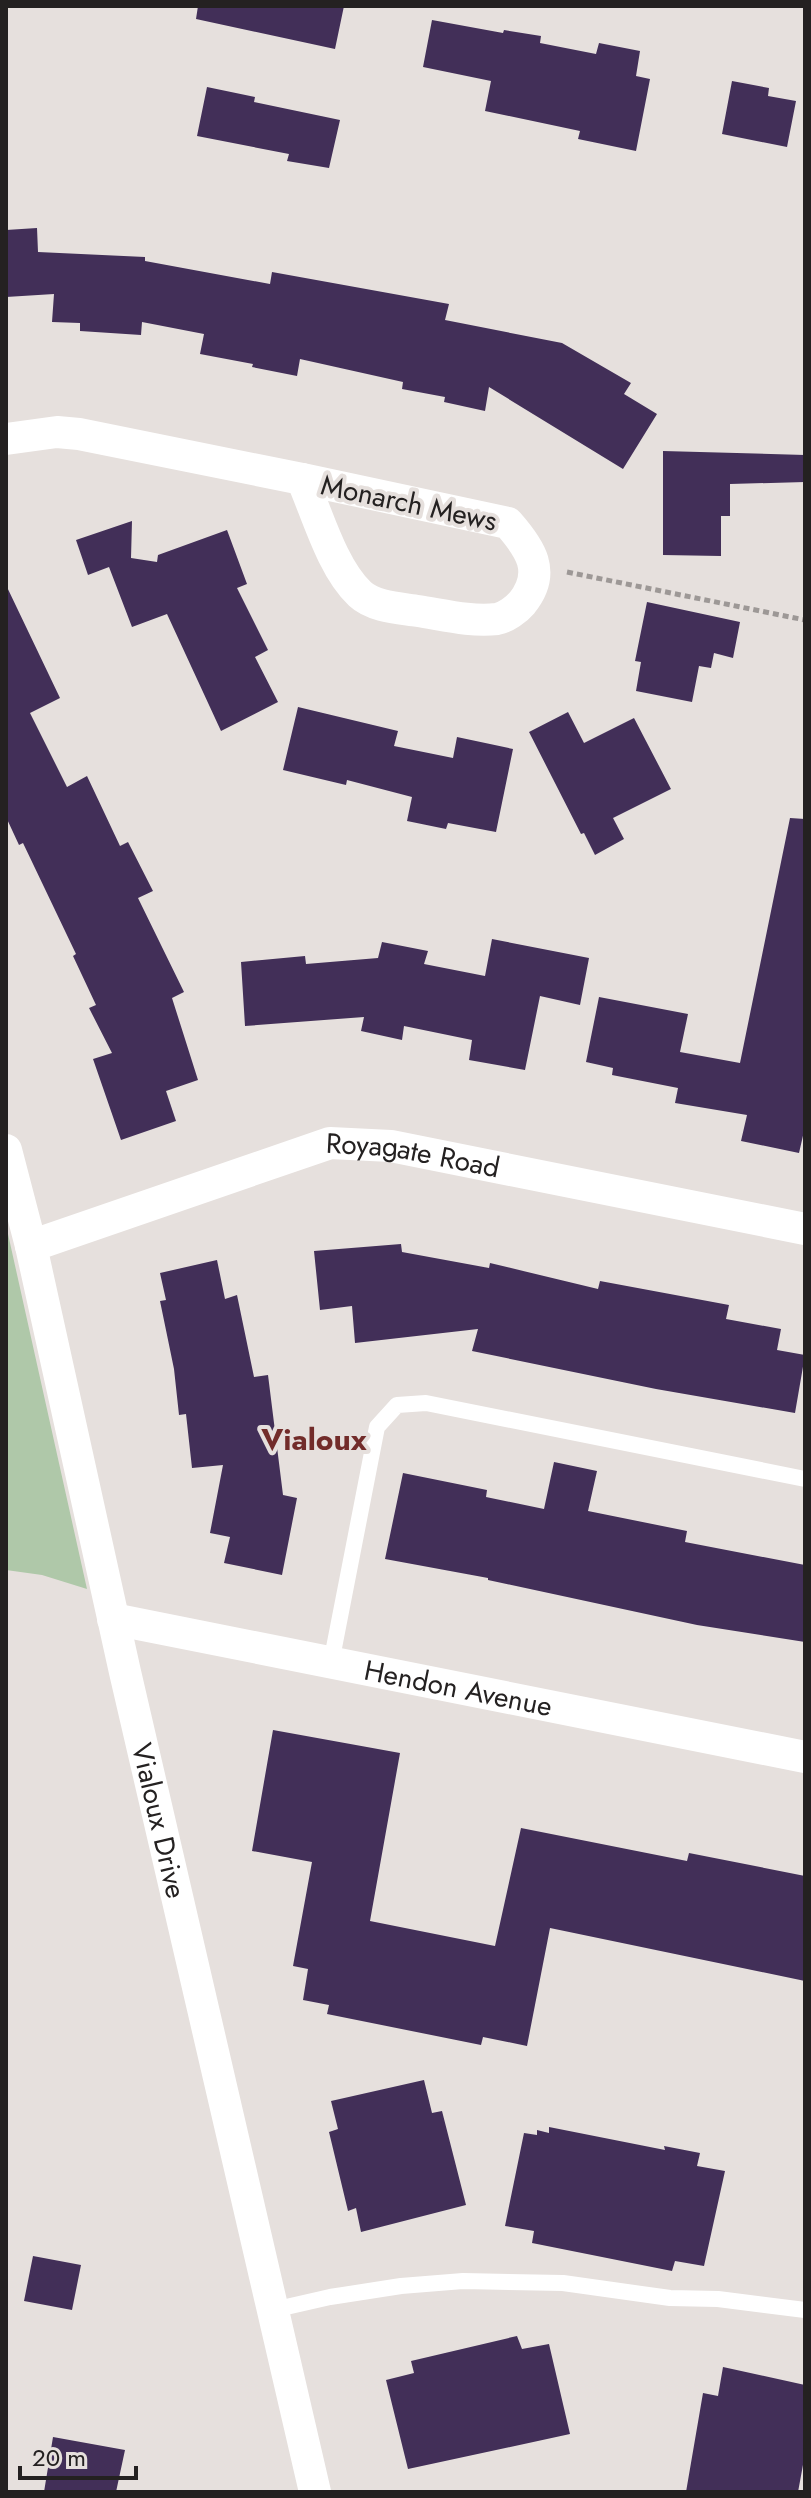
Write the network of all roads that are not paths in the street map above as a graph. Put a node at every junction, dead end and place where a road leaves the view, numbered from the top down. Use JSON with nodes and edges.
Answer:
{"nodes":[{"id":1,"x":6,"y":439,"type":"edge"},
{"id":2,"x":302,"y":479,"type":"junction"},
{"id":3,"x":6,"y":1150,"type":"edge"},
{"id":4,"x":805,"y":1229,"type":"edge"},
{"id":5,"x":31,"y":1246,"type":"junction"},
{"id":6,"x":805,"y":1479,"type":"edge"},
{"id":7,"x":113,"y":1619,"type":"junction"},
{"id":8,"x":331,"y":1663,"type":"junction"},
{"id":9,"x":805,"y":1757,"type":"edge"},
{"id":10,"x":273,"y":2310,"type":"junction"},
{"id":11,"x":805,"y":2310,"type":"edge"},
{"id":12,"x":315,"y":2492,"type":"edge"}],
"edges":[{"from":1,"to":2,"type":"street","name":"Monarch Mews"},
{"from":2,"to":2,"type":"street","name":"Monarch Mews"},
{"from":3,"to":5,"type":"street","name":"Vialoux Drive"},
{"from":4,"to":5,"type":"street","name":"Royagate Road"},
{"from":5,"to":7,"type":"street","name":"Vialoux Drive"},
{"from":6,"to":8,"type":"lane"},
{"from":7,"to":8,"type":"street","name":"Hendon Avenue"},
{"from":7,"to":10,"type":"street","name":"Vialoux Drive"},
{"from":8,"to":9,"type":"street","name":"Hendon Avenue"},
{"from":10,"to":11,"type":"lane"},
{"from":10,"to":12,"type":"street","name":"Vialoux Drive"}]}
